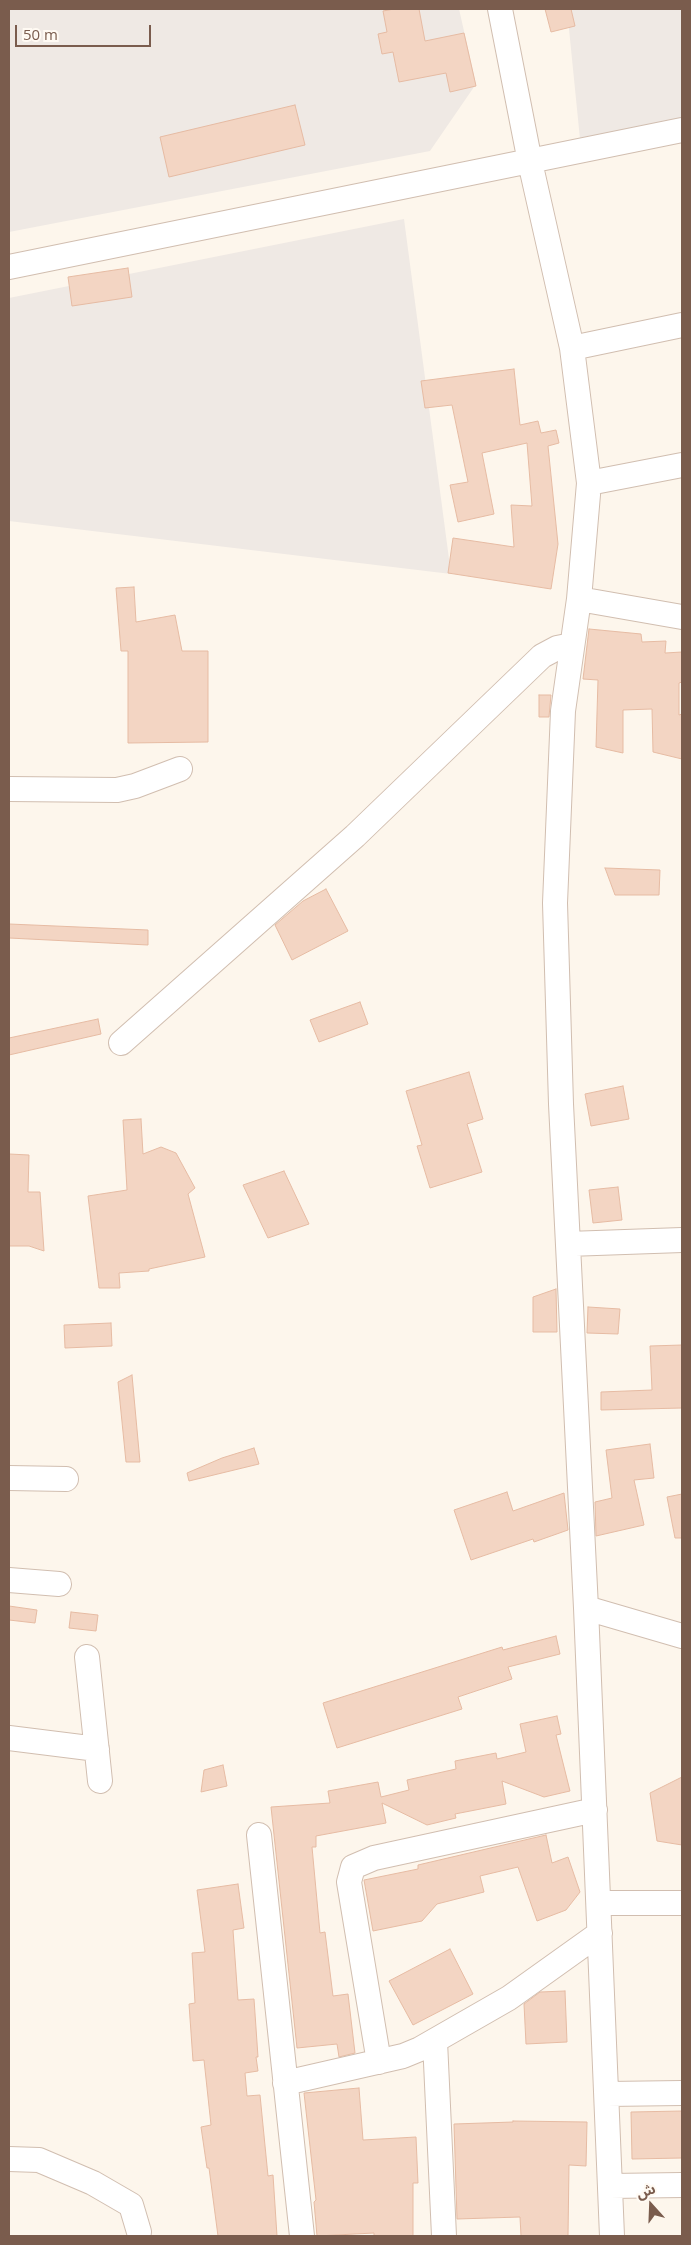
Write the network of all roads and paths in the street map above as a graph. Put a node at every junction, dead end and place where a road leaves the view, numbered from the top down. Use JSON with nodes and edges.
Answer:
{"nodes":[{"id":1,"x":500,"y":9,"type":"edge"},
{"id":2,"x":682,"y":130,"type":"edge"},
{"id":3,"x":530,"y":162,"type":"junction"},
{"id":4,"x":9,"y":267,"type":"edge"},
{"id":5,"x":682,"y":325,"type":"edge"},
{"id":6,"x":572,"y":348,"type":"junction"},
{"id":7,"x":682,"y":465,"type":"edge"},
{"id":8,"x":589,"y":483,"type":"junction"},
{"id":9,"x":579,"y":599,"type":"junction"},
{"id":10,"x":682,"y":617,"type":"edge"},
{"id":11,"x":572,"y":645,"type":"junction"},
{"id":12,"x":180,"y":768,"type":"dead end"},
{"id":13,"x":9,"y":789,"type":"edge"},
{"id":14,"x":121,"y":1043,"type":"dead end"},
{"id":15,"x":682,"y":1240,"type":"edge"},
{"id":16,"x":568,"y":1244,"type":"junction"},
{"id":17,"x":9,"y":1478,"type":"edge"},
{"id":18,"x":66,"y":1479,"type":"dead end"},
{"id":19,"x":9,"y":1580,"type":"edge"},
{"id":20,"x":59,"y":1584,"type":"dead end"},
{"id":21,"x":586,"y":1608,"type":"junction"},
{"id":22,"x":682,"y":1636,"type":"edge"},
{"id":23,"x":87,"y":1658,"type":"dead end"},
{"id":24,"x":9,"y":1738,"type":"edge"},
{"id":25,"x":97,"y":1749,"type":"junction"},
{"id":26,"x":100,"y":1781,"type":"dead end"},
{"id":27,"x":595,"y":1810,"type":"junction"},
{"id":28,"x":259,"y":1835,"type":"dead end"},
{"id":29,"x":682,"y":1903,"type":"edge"},
{"id":30,"x":599,"y":1904,"type":"junction"},
{"id":31,"x":600,"y":1933,"type":"junction"},
{"id":32,"x":435,"y":2041,"type":"junction"},
{"id":33,"x":379,"y":2062,"type":"junction"},
{"id":34,"x":285,"y":2083,"type":"junction"},
{"id":35,"x":682,"y":2093,"type":"edge"},
{"id":36,"x":607,"y":2094,"type":"junction"},
{"id":37,"x":9,"y":2159,"type":"edge"},
{"id":38,"x":610,"y":2186,"type":"junction"},
{"id":39,"x":682,"y":2186,"type":"edge"},
{"id":40,"x":139,"y":2232,"type":"dead end"},
{"id":41,"x":302,"y":2236,"type":"edge"},
{"id":42,"x":444,"y":2236,"type":"edge"},
{"id":43,"x":612,"y":2236,"type":"edge"}],
"edges":[{"from":1,"to":3,"type":"street"},
{"from":2,"to":3,"type":"street"},
{"from":3,"to":4,"type":"street"},
{"from":3,"to":6,"type":"street"},
{"from":5,"to":6,"type":"street"},
{"from":6,"to":8,"type":"street"},
{"from":7,"to":8,"type":"street"},
{"from":8,"to":9,"type":"street"},
{"from":9,"to":10,"type":"street"},
{"from":9,"to":11,"type":"street"},
{"from":11,"to":14,"type":"street"},
{"from":11,"to":16,"type":"street"},
{"from":12,"to":13,"type":"street"},
{"from":15,"to":16,"type":"street"},
{"from":16,"to":21,"type":"street"},
{"from":17,"to":18,"type":"street"},
{"from":19,"to":20,"type":"street"},
{"from":21,"to":22,"type":"street"},
{"from":21,"to":27,"type":"street"},
{"from":23,"to":25,"type":"street"},
{"from":24,"to":25,"type":"street"},
{"from":25,"to":26,"type":"street"},
{"from":27,"to":30,"type":"street"},
{"from":27,"to":33,"type":"street"},
{"from":28,"to":34,"type":"street"},
{"from":29,"to":30,"type":"street"},
{"from":30,"to":31,"type":"street"},
{"from":31,"to":32,"type":"street"},
{"from":31,"to":36,"type":"street"},
{"from":32,"to":33,"type":"street"},
{"from":32,"to":42,"type":"street"},
{"from":33,"to":34,"type":"street"},
{"from":34,"to":41,"type":"street"},
{"from":35,"to":36,"type":"street"},
{"from":36,"to":38,"type":"street"},
{"from":37,"to":40,"type":"street"},
{"from":38,"to":39,"type":"street"},
{"from":38,"to":43,"type":"street"}]}
